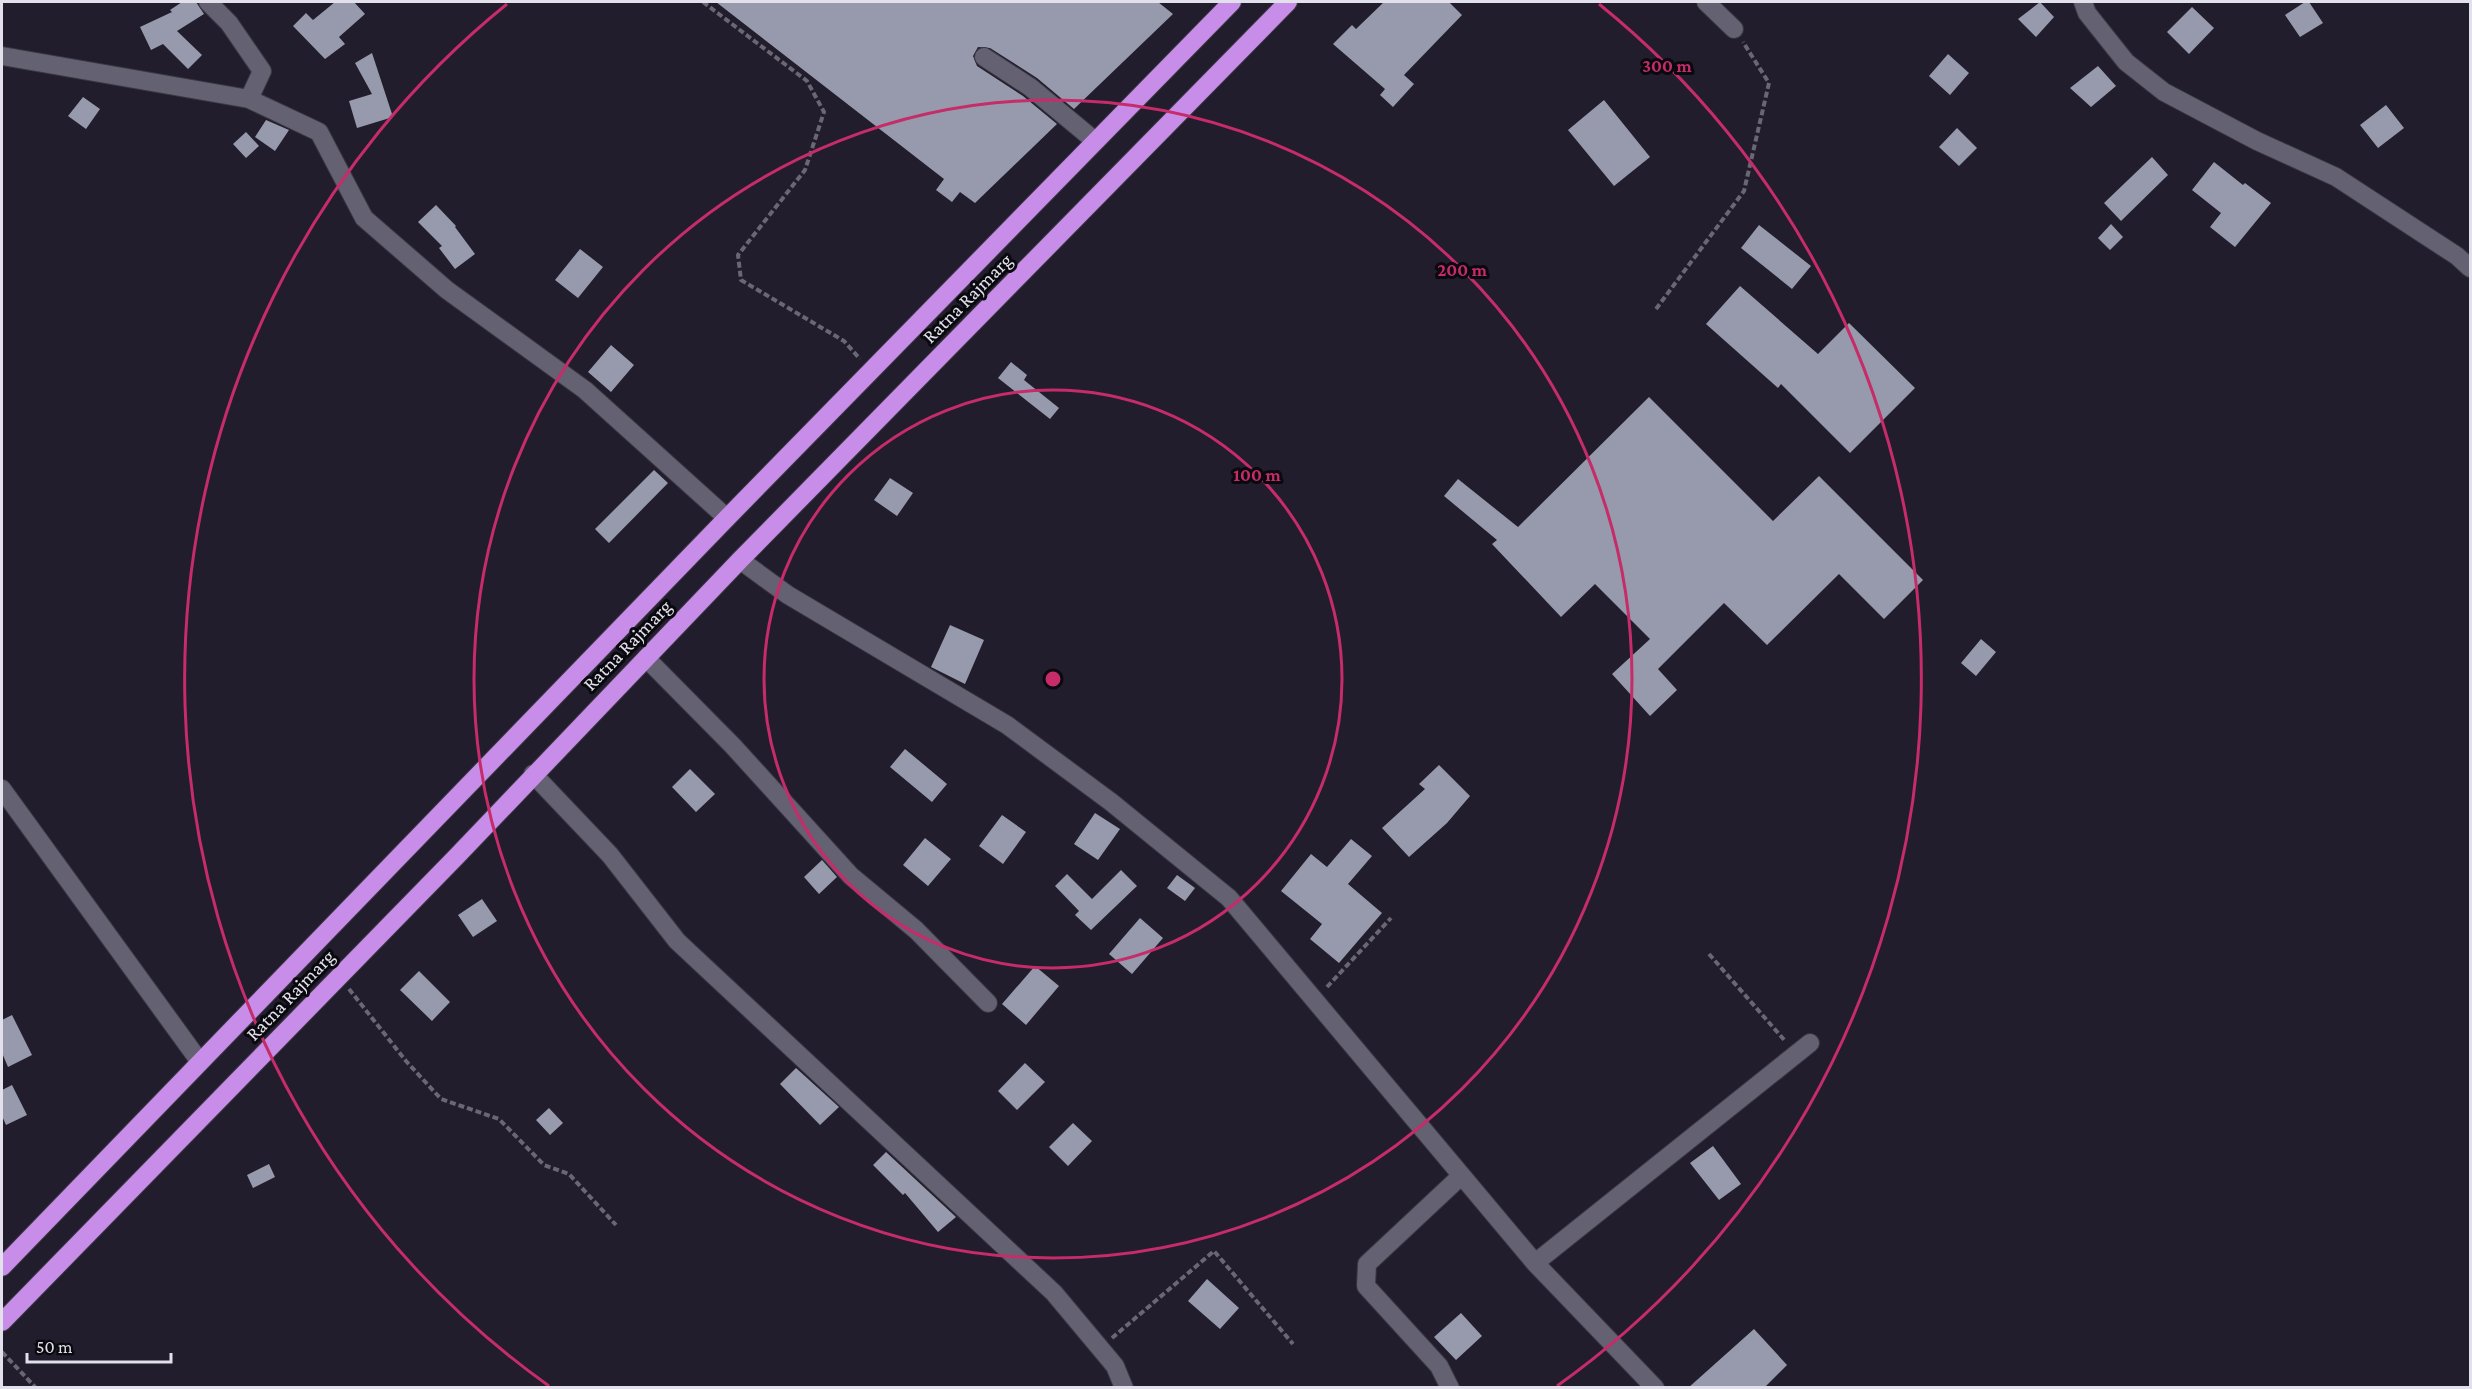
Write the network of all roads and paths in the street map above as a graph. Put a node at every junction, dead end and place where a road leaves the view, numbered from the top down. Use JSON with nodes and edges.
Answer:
{"nodes":[{"id":1,"x":208,"y":2,"type":"edge"},
{"id":2,"x":703,"y":2,"type":"edge"},
{"id":3,"x":1232,"y":2,"type":"edge"},
{"id":4,"x":1288,"y":2,"type":"edge"},
{"id":5,"x":1706,"y":2,"type":"edge"},
{"id":6,"x":2083,"y":2,"type":"edge"},
{"id":7,"x":1734,"y":28,"type":"joint"},
{"id":8,"x":2,"y":56,"type":"edge"},
{"id":9,"x":984,"y":57,"type":"dead end"},
{"id":10,"x":249,"y":99,"type":"junction"},
{"id":11,"x":1095,"y":141,"type":"junction"},
{"id":12,"x":2470,"y":268,"type":"edge"},
{"id":13,"x":1656,"y":309,"type":"dead end"},
{"id":14,"x":870,"y":371,"type":"junction"},
{"id":15,"x":727,"y":518,"type":"junction"},
{"id":16,"x":740,"y":560,"type":"junction"},
{"id":17,"x":646,"y":658,"type":"junction"},
{"id":18,"x":533,"y":774,"type":"junction"},
{"id":19,"x":2,"y":789,"type":"edge"},
{"id":20,"x":1391,"y":918,"type":"dead end"},
{"id":21,"x":1708,"y":954,"type":"dead end"},
{"id":22,"x":339,"y":976,"type":"junction"},
{"id":23,"x":1314,"y":1000,"type":"junction"},
{"id":24,"x":988,"y":1003,"type":"dead end"},
{"id":25,"x":1803,"y":1049,"type":"joint"},
{"id":26,"x":200,"y":1062,"type":"junction"},
{"id":27,"x":1461,"y":1176,"type":"junction"},
{"id":28,"x":615,"y":1225,"type":"dead end"},
{"id":29,"x":1536,"y":1263,"type":"junction"},
{"id":30,"x":2,"y":1267,"type":"edge"},
{"id":31,"x":2,"y":1322,"type":"edge"},
{"id":32,"x":1293,"y":1344,"type":"dead end"},
{"id":33,"x":1100,"y":1348,"type":"junction"},
{"id":34,"x":2,"y":1352,"type":"edge"},
{"id":35,"x":36,"y":1388,"type":"edge"},
{"id":36,"x":1124,"y":1388,"type":"edge"},
{"id":37,"x":1450,"y":1388,"type":"edge"},
{"id":38,"x":1655,"y":1388,"type":"edge"}],
"edges":[{"from":1,"to":10,"type":"street"},
{"from":2,"to":14,"type":"path"},
{"from":3,"to":11,"type":"highway","name":"Ratna Rajmarg"},
{"from":4,"to":16,"type":"highway","name":"Ratna Rajmarg"},
{"from":5,"to":7,"type":"street"},
{"from":6,"to":12,"type":"street"},
{"from":7,"to":13,"type":"path"},
{"from":8,"to":10,"type":"street"},
{"from":9,"to":11,"type":"street"},
{"from":10,"to":15,"type":"street"},
{"from":11,"to":14,"type":"highway","name":"Ratna Rajmarg"},
{"from":14,"to":15,"type":"highway","name":"Ratna Rajmarg"},
{"from":15,"to":26,"type":"highway","name":"Ratna Rajmarg"},
{"from":16,"to":17,"type":"highway","name":"Ratna Rajmarg"},
{"from":16,"to":23,"type":"street"},
{"from":17,"to":18,"type":"highway","name":"Ratna Rajmarg"},
{"from":17,"to":24,"type":"street"},
{"from":18,"to":22,"type":"highway","name":"Ratna Rajmarg"},
{"from":18,"to":33,"type":"street"},
{"from":19,"to":26,"type":"street"},
{"from":20,"to":23,"type":"path"},
{"from":21,"to":25,"type":"path"},
{"from":22,"to":28,"type":"path"},
{"from":22,"to":31,"type":"highway","name":"Ratna Rajmarg"},
{"from":23,"to":27,"type":"street"},
{"from":25,"to":29,"type":"street"},
{"from":26,"to":30,"type":"highway","name":"Ratna Rajmarg"},
{"from":27,"to":29,"type":"street"},
{"from":27,"to":37,"type":"street"},
{"from":29,"to":38,"type":"street"},
{"from":32,"to":33,"type":"path"},
{"from":33,"to":36,"type":"street"},
{"from":34,"to":35,"type":"path"}]}
